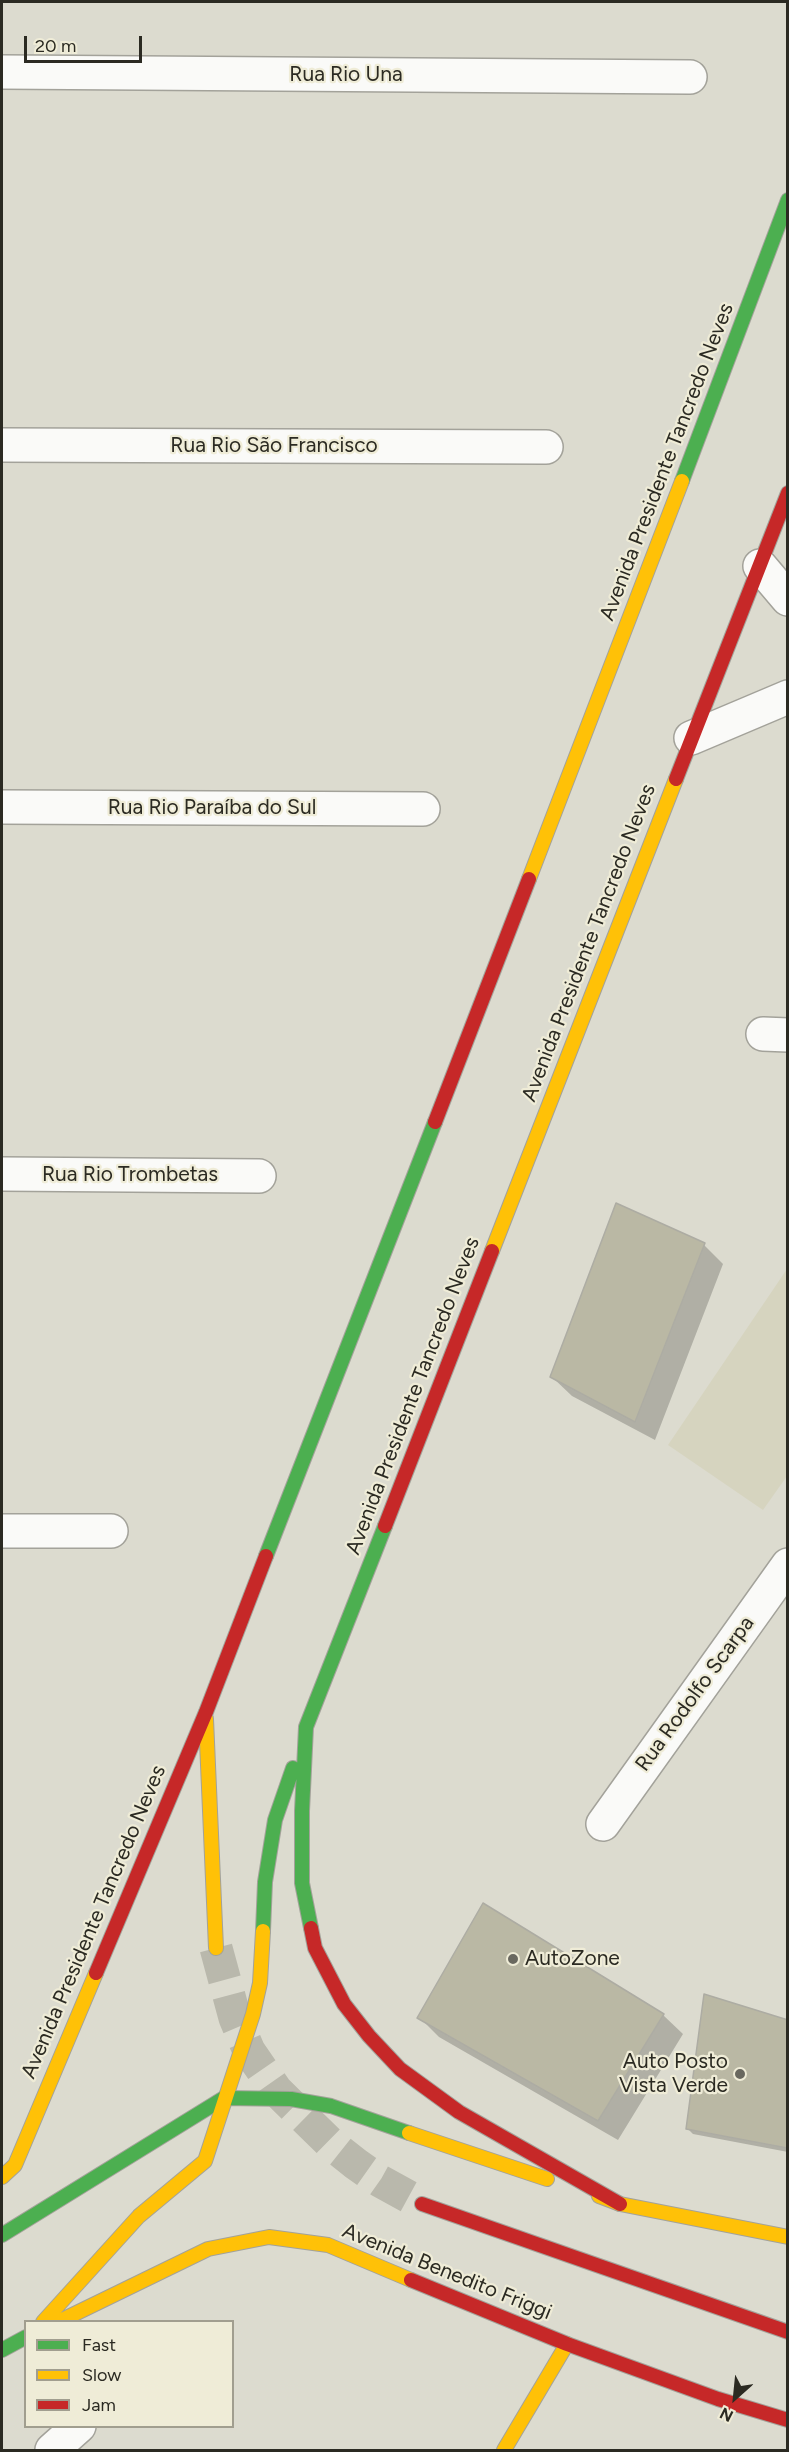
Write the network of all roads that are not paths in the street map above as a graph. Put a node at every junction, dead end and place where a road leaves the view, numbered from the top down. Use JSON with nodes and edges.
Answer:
{"nodes":[{"id":1,"x":2,"y":72,"type":"edge"},
{"id":2,"x":690,"y":77,"type":"dead end"},
{"id":3,"x":788,"y":200,"type":"edge"},
{"id":4,"x":2,"y":445,"type":"edge"},
{"id":5,"x":546,"y":447,"type":"dead end"},
{"id":6,"x":788,"y":493,"type":"edge"},
{"id":7,"x":760,"y":566,"type":"junction"},
{"id":8,"x":788,"y":599,"type":"edge"},
{"id":9,"x":788,"y":697,"type":"edge"},
{"id":10,"x":691,"y":738,"type":"junction"},
{"id":11,"x":2,"y":807,"type":"edge"},
{"id":12,"x":423,"y":809,"type":"dead end"},
{"id":13,"x":2,"y":1174,"type":"edge"},
{"id":14,"x":259,"y":1176,"type":"dead end"},
{"id":15,"x":2,"y":1531,"type":"edge"},
{"id":16,"x":111,"y":1531,"type":"dead end"},
{"id":17,"x":788,"y":1565,"type":"edge"},
{"id":18,"x":206,"y":1712,"type":"junction"},
{"id":19,"x":306,"y":1727,"type":"junction"},
{"id":20,"x":603,"y":1824,"type":"dead end"},
{"id":21,"x":216,"y":1948,"type":"tunnel mouth"},
{"id":22,"x":224,"y":2098,"type":"junction"},
{"id":23,"x":2,"y":2177,"type":"edge"},
{"id":24,"x":422,"y":2204,"type":"tunnel mouth"},
{"id":25,"x":620,"y":2204,"type":"junction"},
{"id":26,"x":2,"y":2235,"type":"edge"},
{"id":27,"x":788,"y":2237,"type":"edge"},
{"id":28,"x":45,"y":2320,"type":"edge"},
{"id":29,"x":62,"y":2320,"type":"edge"},
{"id":30,"x":788,"y":2332,"type":"edge"},
{"id":31,"x":24,"y":2338,"type":"edge"},
{"id":32,"x":567,"y":2344,"type":"junction"},
{"id":33,"x":2,"y":2350,"type":"edge"},
{"id":34,"x":788,"y":2420,"type":"edge"},
{"id":35,"x":79,"y":2428,"type":"edge"},
{"id":36,"x":52,"y":2451,"type":"edge"},
{"id":37,"x":504,"y":2451,"type":"edge"}],
"edges":[{"from":1,"to":2,"type":"street","name":"Rua Rio Una"},
{"from":3,"to":18,"type":"main road","name":"Avenida Presidente Tancredo Neves"},
{"from":4,"to":5,"type":"street","name":"Rua Rio São Francisco"},
{"from":6,"to":7,"type":"main road","name":"Avenida Presidente Tancredo Neves"},
{"from":7,"to":8,"type":"street"},
{"from":7,"to":10,"type":"main road","name":"Avenida Presidente Tancredo Neves"},
{"from":9,"to":10,"type":"street"},
{"from":10,"to":19,"type":"main road","name":"Avenida Presidente Tancredo Neves"},
{"from":11,"to":12,"type":"street","name":"Rua Rio Paraíba do Sul"},
{"from":13,"to":14,"type":"street","name":"Rua Rio Trombetas"},
{"from":15,"to":16,"type":"street"},
{"from":17,"to":20,"type":"street","name":"Rua Rodolfo Scarpa"},
{"from":18,"to":21,"type":"main road","name":"Avenida Presidente Tancredo Neves"},
{"from":18,"to":23,"type":"main road","name":"Avenida Presidente Tancredo Neves"},
{"from":19,"to":22,"type":"main road"},
{"from":19,"to":25,"type":"main road","name":"Avenida Presidente Tancredo Neves"},
{"from":22,"to":25,"type":"main road"},
{"from":22,"to":26,"type":"main road"},
{"from":22,"to":28,"type":"main road"},
{"from":24,"to":30,"type":"main road"},
{"from":25,"to":27,"type":"main road"},
{"from":29,"to":32,"type":"main road","name":"Avenida Benedito Friggi"},
{"from":31,"to":33,"type":"main road"},
{"from":32,"to":34,"type":"main road","name":"Avenida Benedito Friggi"},
{"from":32,"to":37,"type":"main road"},
{"from":35,"to":36,"type":"street"}]}
